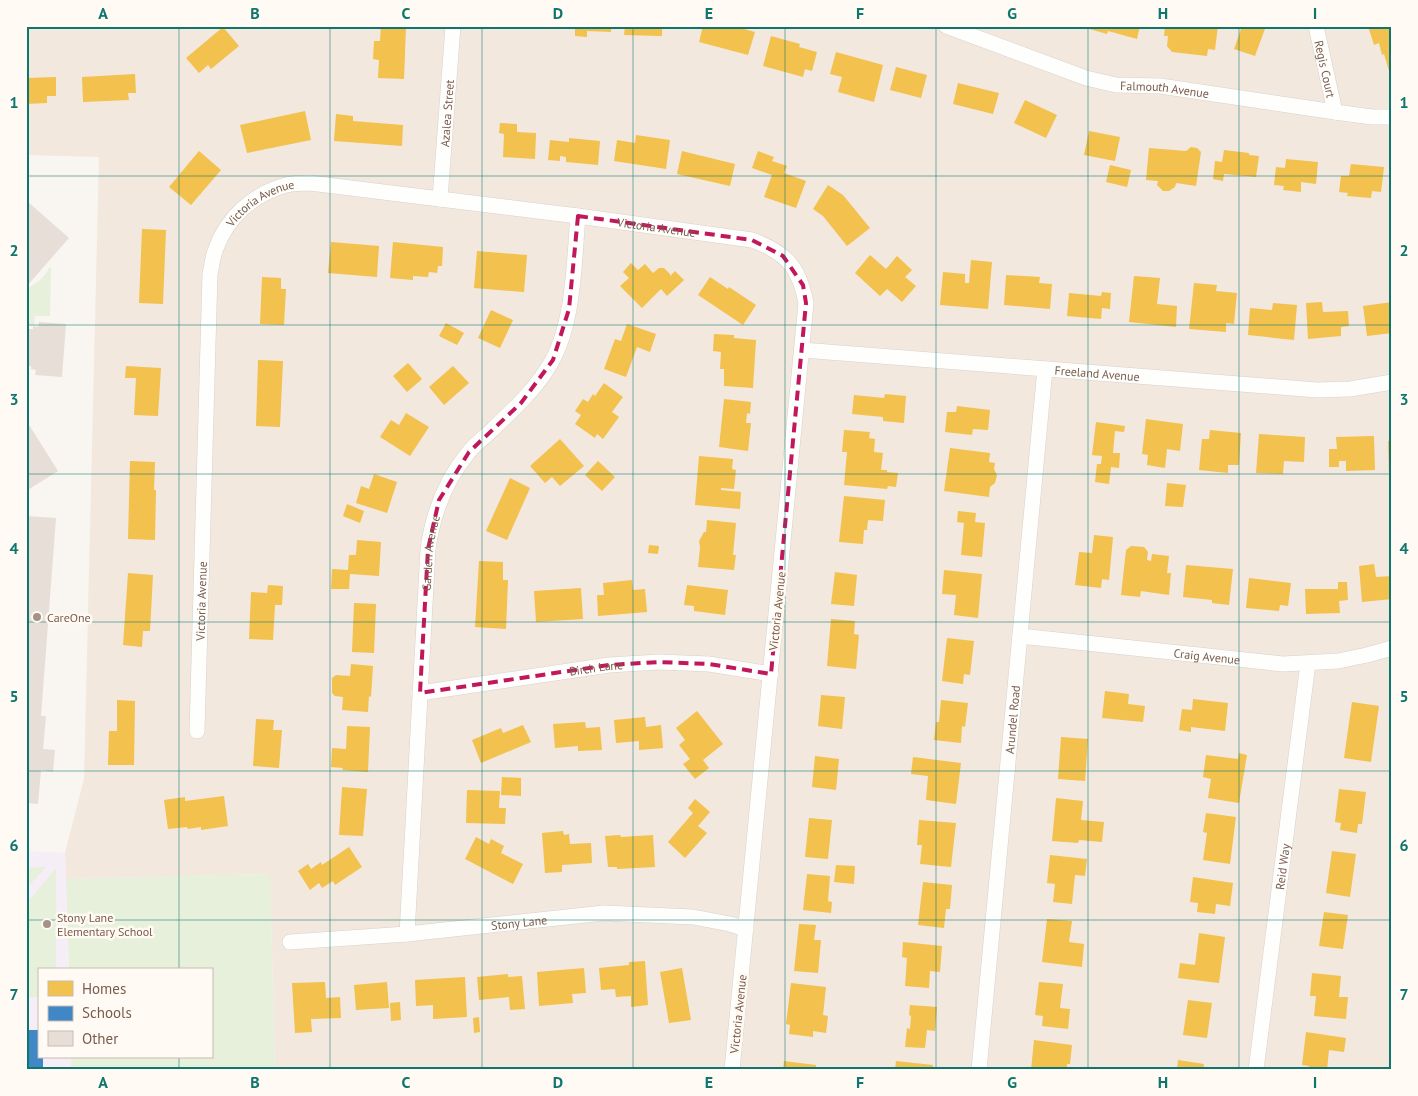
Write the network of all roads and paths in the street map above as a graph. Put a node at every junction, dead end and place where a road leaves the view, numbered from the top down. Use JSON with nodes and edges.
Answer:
{"nodes":[{"id":1,"x":453,"y":26,"type":"edge"},
{"id":2,"x":946,"y":26,"type":"edge"},
{"id":3,"x":1316,"y":26,"type":"edge"},
{"id":4,"x":980,"y":32,"type":"edge"},
{"id":5,"x":1335,"y":112,"type":"junction"},
{"id":6,"x":1392,"y":117,"type":"edge"},
{"id":7,"x":440,"y":199,"type":"junction"},
{"id":8,"x":578,"y":216,"type":"junction"},
{"id":9,"x":802,"y":350,"type":"junction"},
{"id":10,"x":1045,"y":369,"type":"junction"},
{"id":11,"x":1392,"y":382,"type":"edge"},
{"id":12,"x":1020,"y":636,"type":"junction"},
{"id":13,"x":1392,"y":648,"type":"edge"},
{"id":14,"x":1308,"y":663,"type":"junction"},
{"id":15,"x":771,"y":674,"type":"junction"},
{"id":16,"x":420,"y":693,"type":"junction"},
{"id":17,"x":197,"y":732,"type":"dead end"},
{"id":18,"x":746,"y":929,"type":"junction"},
{"id":19,"x":407,"y":934,"type":"junction"},
{"id":20,"x":290,"y":942,"type":"dead end"},
{"id":21,"x":732,"y":1070,"type":"edge"},
{"id":22,"x":979,"y":1070,"type":"edge"},
{"id":23,"x":1256,"y":1070,"type":"edge"}],
"edges":[{"from":1,"to":7,"type":"street","name":"Azalea Street"},
{"from":2,"to":4,"type":"street","name":"Falmouth Avenue"},
{"from":3,"to":5,"type":"street","name":"Regis Court"},
{"from":4,"to":5,"type":"street","name":"Falmouth Avenue"},
{"from":5,"to":6,"type":"street","name":"Falmouth Avenue"},
{"from":7,"to":8,"type":"street","name":"Victoria Avenue"},
{"from":7,"to":17,"type":"street","name":"Victoria Avenue"},
{"from":8,"to":9,"type":"street","name":"Victoria Avenue"},
{"from":8,"to":16,"type":"street","name":"Garden Avenue"},
{"from":9,"to":10,"type":"street","name":"Freeland Avenue"},
{"from":9,"to":15,"type":"street","name":"Victoria Avenue"},
{"from":10,"to":11,"type":"street","name":"Freeland Avenue"},
{"from":10,"to":12,"type":"street","name":"Arundel Road"},
{"from":12,"to":14,"type":"street","name":"Craig Avenue"},
{"from":12,"to":22,"type":"street","name":"Arundel Road"},
{"from":13,"to":14,"type":"street","name":"Craig Avenue"},
{"from":14,"to":23,"type":"street","name":"Reid Way"},
{"from":15,"to":16,"type":"street","name":"Birch Lane"},
{"from":15,"to":18,"type":"street","name":"Victoria Avenue"},
{"from":16,"to":19,"type":"street","name":"Garden Avenue"},
{"from":18,"to":19,"type":"street","name":"Stony Lane"},
{"from":18,"to":21,"type":"street","name":"Victoria Avenue"},
{"from":19,"to":20,"type":"street","name":"Stony Lane"}]}
